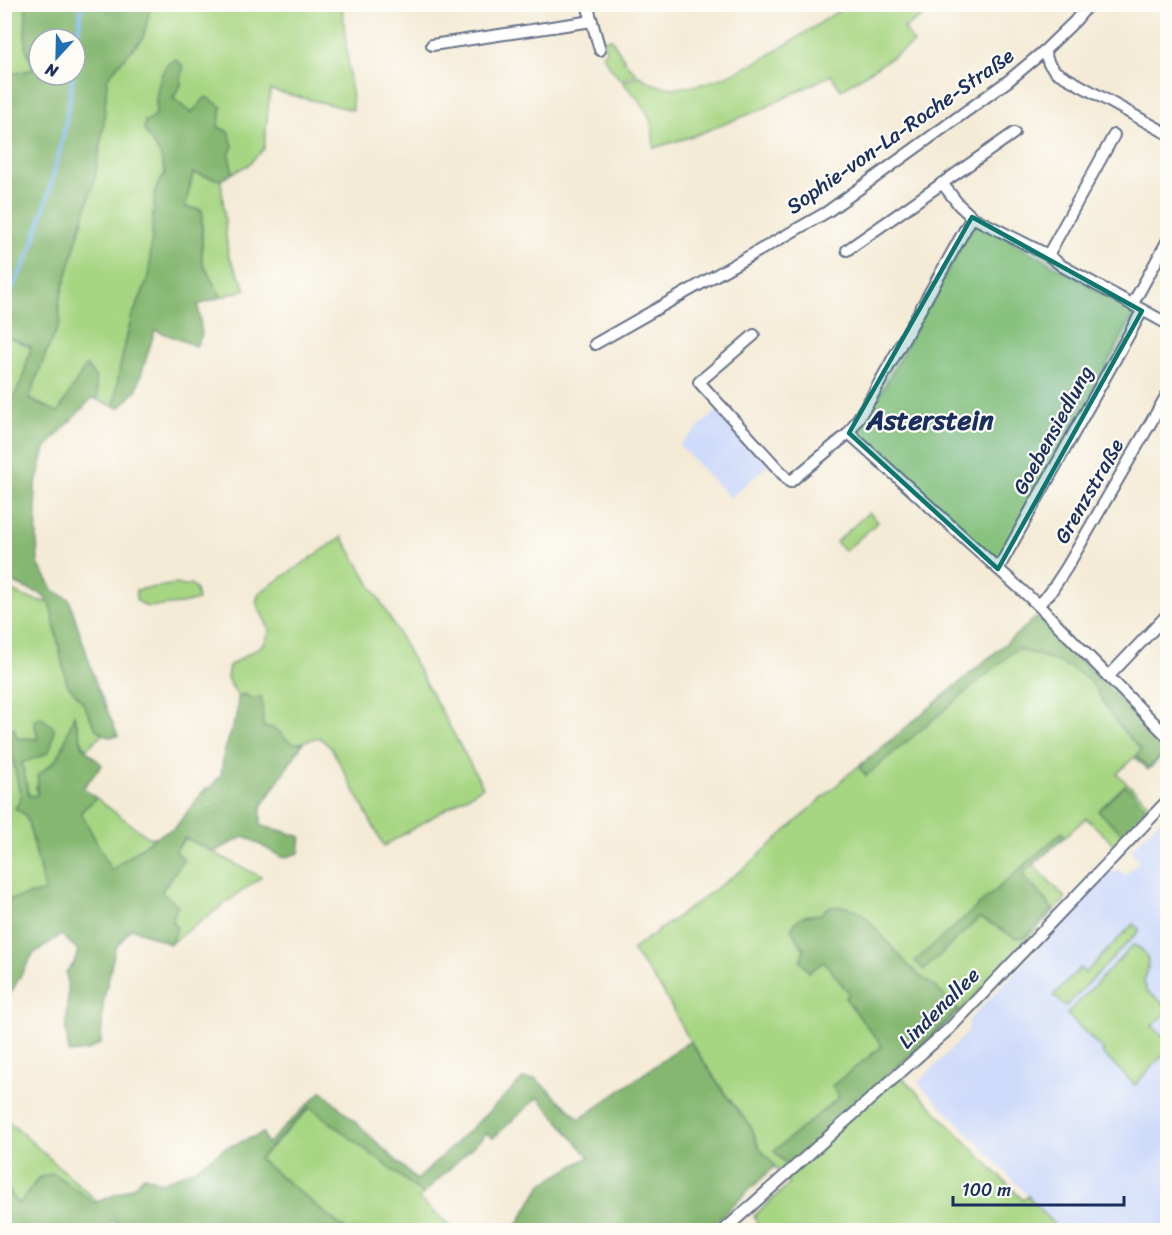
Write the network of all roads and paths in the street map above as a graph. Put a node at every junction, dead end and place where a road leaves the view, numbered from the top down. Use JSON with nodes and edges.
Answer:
{"nodes":[{"id":1,"x":587,"y":4,"type":"edge"},
{"id":2,"x":1089,"y":4,"type":"edge"},
{"id":3,"x":592,"y":21,"type":"junction"},
{"id":4,"x":432,"y":45,"type":"dead end"},
{"id":5,"x":600,"y":50,"type":"dead end"},
{"id":6,"x":1044,"y":51,"type":"junction"},
{"id":7,"x":1014,"y":133,"type":"dead end"},
{"id":8,"x":1167,"y":134,"type":"edge"},
{"id":9,"x":1114,"y":135,"type":"dead end"},
{"id":10,"x":942,"y":183,"type":"junction"},
{"id":11,"x":972,"y":217,"type":"junction"},
{"id":12,"x":1167,"y":240,"type":"edge"},
{"id":13,"x":847,"y":250,"type":"dead end"},
{"id":14,"x":1048,"y":255,"type":"junction"},
{"id":15,"x":1137,"y":308,"type":"junction"},
{"id":16,"x":1167,"y":324,"type":"edge"},
{"id":17,"x":754,"y":335,"type":"dead end"},
{"id":18,"x":595,"y":344,"type":"dead end"},
{"id":19,"x":1167,"y":393,"type":"edge"},
{"id":20,"x":849,"y":433,"type":"junction"},
{"id":21,"x":998,"y":569,"type":"junction"},
{"id":22,"x":1038,"y":605,"type":"junction"},
{"id":23,"x":1167,"y":614,"type":"edge"},
{"id":24,"x":1108,"y":677,"type":"junction"},
{"id":25,"x":1167,"y":737,"type":"edge"},
{"id":26,"x":1167,"y":800,"type":"edge"},
{"id":27,"x":723,"y":1230,"type":"edge"}],
"edges":[{"from":1,"to":3,"type":"street"},
{"from":2,"to":6,"type":"street","name":"Sophie-von-La-Roche-Straße"},
{"from":3,"to":4,"type":"street"},
{"from":3,"to":5,"type":"street"},
{"from":6,"to":8,"type":"street"},
{"from":6,"to":18,"type":"street","name":"Sophie-von-La-Roche-Straße"},
{"from":7,"to":10,"type":"street"},
{"from":9,"to":14,"type":"street"},
{"from":10,"to":11,"type":"street"},
{"from":10,"to":13,"type":"street"},
{"from":11,"to":14,"type":"street"},
{"from":11,"to":20,"type":"street"},
{"from":12,"to":15,"type":"street","name":"Goebensiedlung"},
{"from":14,"to":15,"type":"street"},
{"from":15,"to":16,"type":"street"},
{"from":15,"to":21,"type":"street","name":"Goebensiedlung"},
{"from":17,"to":20,"type":"street"},
{"from":19,"to":22,"type":"street","name":"Grenzstraße"},
{"from":20,"to":21,"type":"street"},
{"from":21,"to":22,"type":"street"},
{"from":22,"to":24,"type":"street"},
{"from":23,"to":24,"type":"street"},
{"from":24,"to":25,"type":"street"},
{"from":26,"to":27,"type":"street","name":"Lindenallee"}]}
